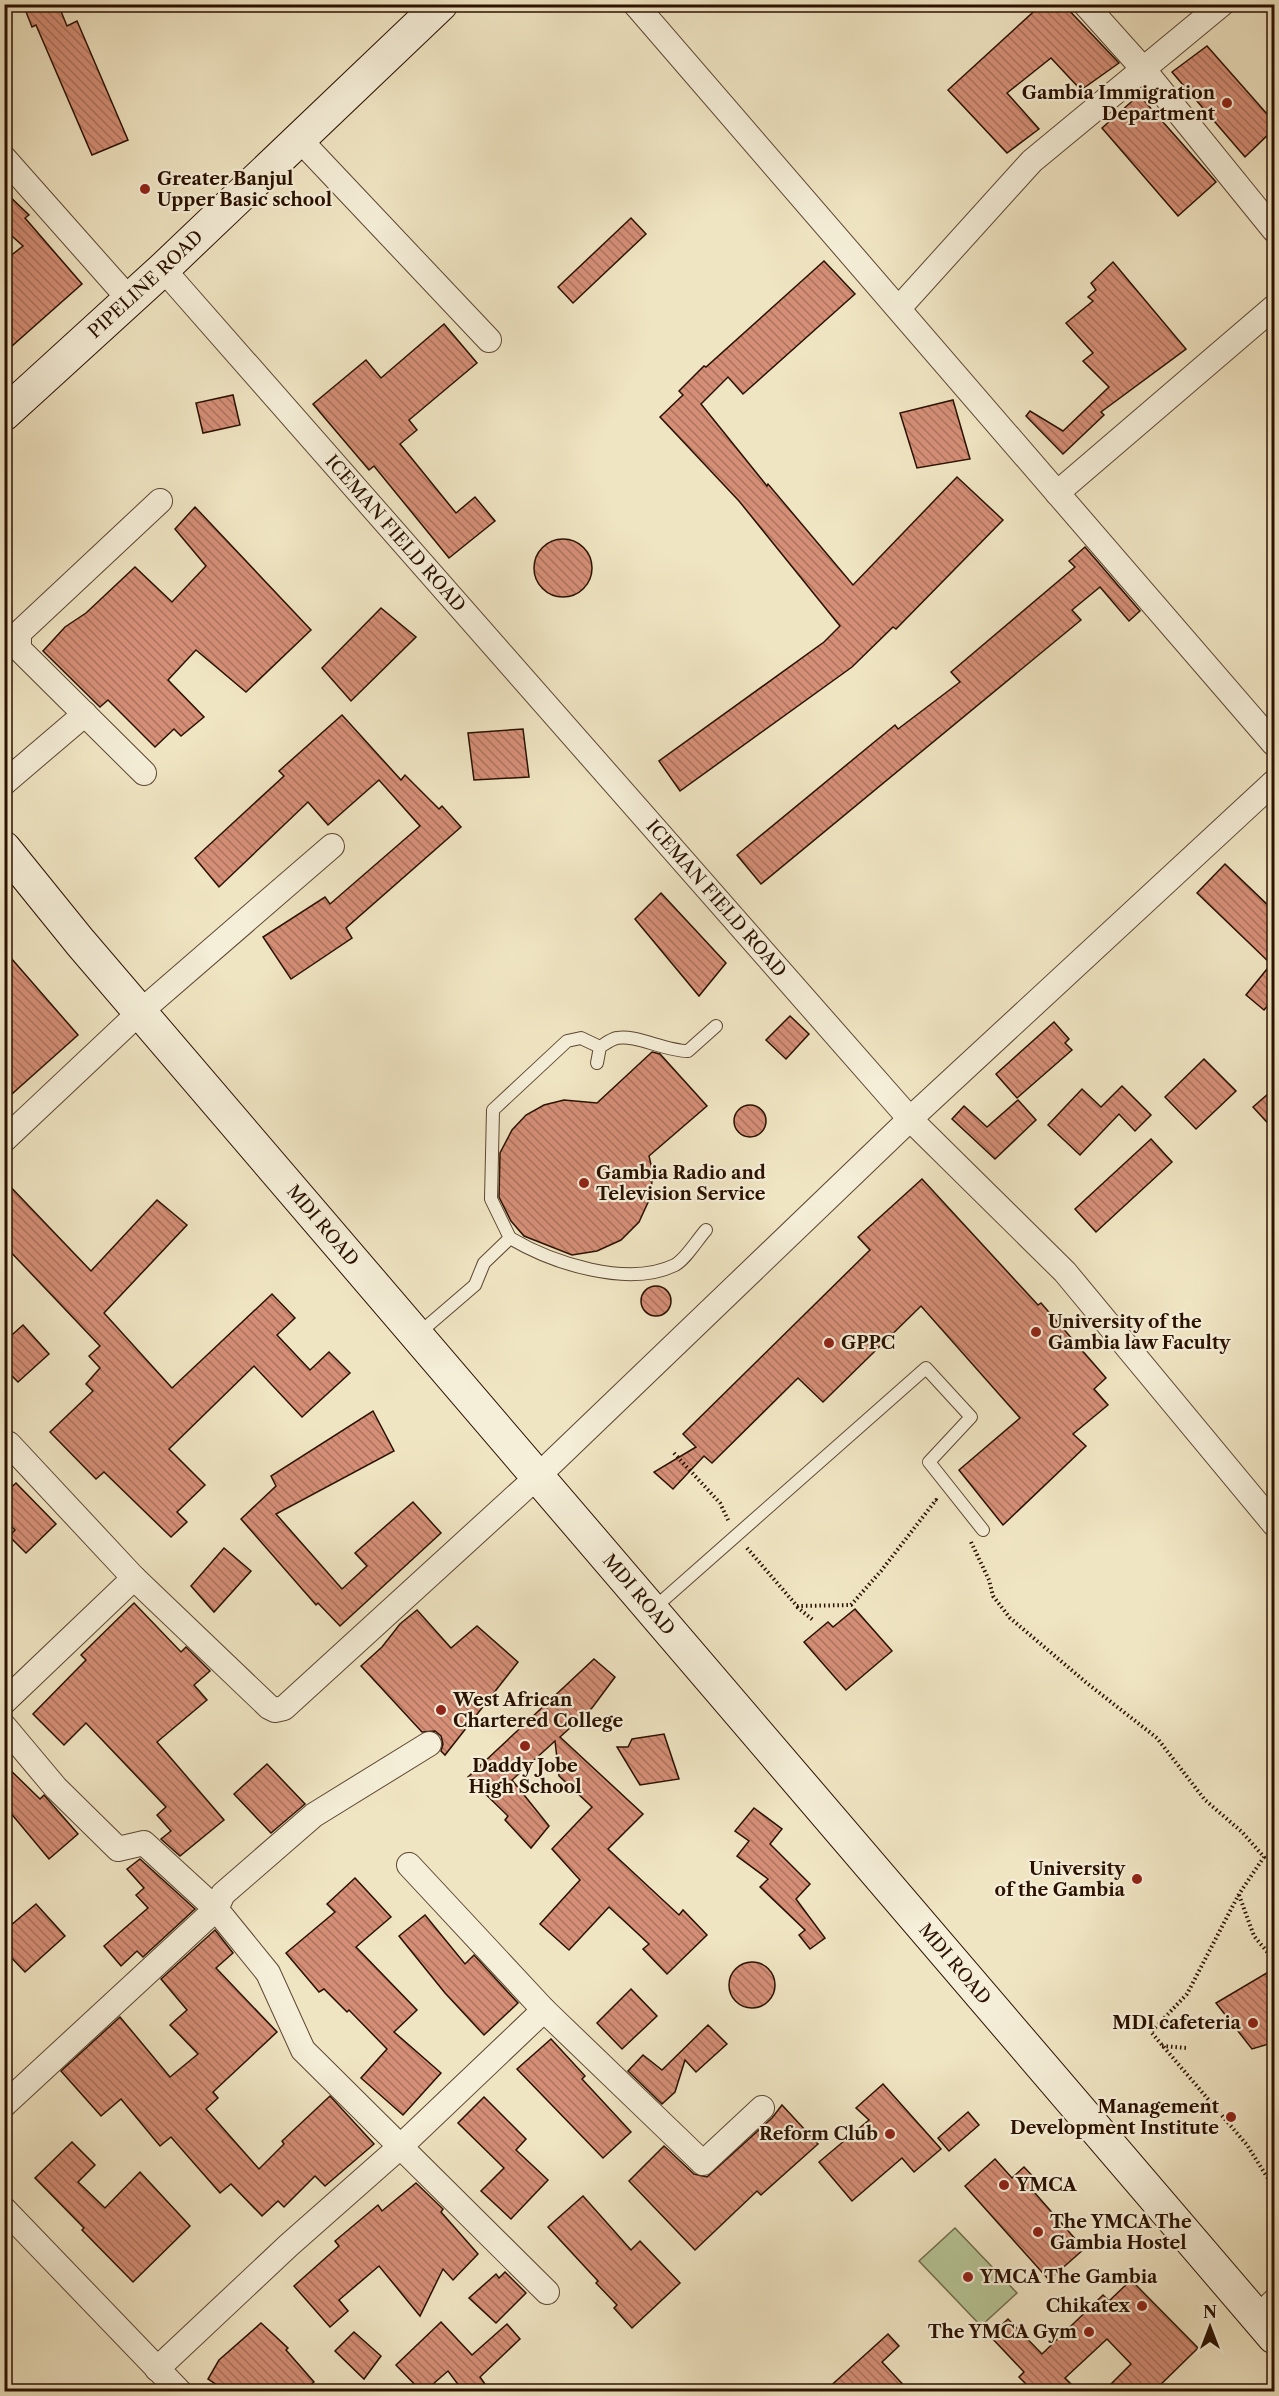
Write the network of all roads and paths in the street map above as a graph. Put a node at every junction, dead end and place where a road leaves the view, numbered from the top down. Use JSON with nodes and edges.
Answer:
{"nodes":[{"id":1,"x":441,"y":4,"type":"edge"},
{"id":2,"x":635,"y":4,"type":"edge"},
{"id":3,"x":1085,"y":4,"type":"edge"},
{"id":4,"x":1222,"y":4,"type":"edge"},
{"id":5,"x":1145,"y":70,"type":"junction"},
{"id":6,"x":300,"y":140,"type":"junction"},
{"id":7,"x":4,"y":158,"type":"edge"},
{"id":8,"x":1275,"y":230,"type":"edge"},
{"id":9,"x":163,"y":269,"type":"junction"},
{"id":10,"x":130,"y":300,"type":"junction"},
{"id":11,"x":1275,"y":307,"type":"edge"},
{"id":12,"x":899,"y":308,"type":"junction"},
{"id":13,"x":489,"y":340,"type":"dead end"},
{"id":14,"x":4,"y":414,"type":"edge"},
{"id":15,"x":1058,"y":493,"type":"junction"},
{"id":16,"x":160,"y":501,"type":"dead end"},
{"id":17,"x":85,"y":714,"type":"junction"},
{"id":18,"x":1274,"y":743,"type":"edge"},
{"id":19,"x":144,"y":772,"type":"dead end"},
{"id":20,"x":1275,"y":782,"type":"edge"},
{"id":21,"x":4,"y":783,"type":"edge"},
{"id":22,"x":332,"y":846,"type":"dead end"},
{"id":23,"x":4,"y":848,"type":"edge"},
{"id":24,"x":140,"y":1012,"type":"junction"},
{"id":25,"x":716,"y":1026,"type":"dead end"},
{"id":26,"x":600,"y":1047,"type":"junction"},
{"id":27,"x":597,"y":1064,"type":"dead end"},
{"id":28,"x":910,"y":1119,"type":"junction"},
{"id":29,"x":4,"y":1140,"type":"edge"},
{"id":30,"x":706,"y":1230,"type":"dead end"},
{"id":31,"x":510,"y":1238,"type":"junction"},
{"id":32,"x":417,"y":1335,"type":"junction"},
{"id":33,"x":9,"y":1444,"type":"dead end"},
{"id":34,"x":674,"y":1453,"type":"dead end"},
{"id":35,"x":538,"y":1476,"type":"junction"},
{"id":36,"x":943,"y":1508,"type":"dead end"},
{"id":37,"x":1275,"y":1524,"type":"edge"},
{"id":38,"x":983,"y":1530,"type":"dead end"},
{"id":39,"x":735,"y":1535,"type":"junction"},
{"id":40,"x":970,"y":1540,"type":"dead end"},
{"id":41,"x":134,"y":1578,"type":"junction"},
{"id":42,"x":797,"y":1606,"type":"junction"},
{"id":43,"x":652,"y":1610,"type":"junction"},
{"id":44,"x":813,"y":1620,"type":"dead end"},
{"id":45,"x":4,"y":1702,"type":"edge"},
{"id":46,"x":4,"y":1726,"type":"edge"},
{"id":47,"x":429,"y":1744,"type":"dead end"},
{"id":48,"x":409,"y":1865,"type":"dead end"},
{"id":49,"x":1239,"y":1894,"type":"junction"},
{"id":50,"x":216,"y":1909,"type":"junction"},
{"id":51,"x":1275,"y":1960,"type":"edge"},
{"id":52,"x":544,"y":2010,"type":"junction"},
{"id":53,"x":1161,"y":2046,"type":"junction"},
{"id":54,"x":1187,"y":2049,"type":"dead end"},
{"id":55,"x":4,"y":2105,"type":"edge"},
{"id":56,"x":762,"y":2108,"type":"dead end"},
{"id":57,"x":400,"y":2147,"type":"junction"},
{"id":58,"x":1275,"y":2188,"type":"edge"},
{"id":59,"x":4,"y":2209,"type":"edge"},
{"id":60,"x":547,"y":2292,"type":"dead end"},
{"id":61,"x":1264,"y":2303,"type":"edge"},
{"id":62,"x":1275,"y":2337,"type":"edge"},
{"id":63,"x":157,"y":2369,"type":"junction"},
{"id":64,"x":180,"y":2391,"type":"edge"}],
"edges":[{"from":1,"to":6,"type":"street","name":"PIPELINE ROAD"},
{"from":2,"to":12,"type":"street"},
{"from":3,"to":5,"type":"street"},
{"from":4,"to":5,"type":"street"},
{"from":5,"to":8,"type":"street"},
{"from":5,"to":12,"type":"street"},
{"from":6,"to":9,"type":"street","name":"PIPELINE ROAD"},
{"from":6,"to":13,"type":"street"},
{"from":7,"to":10,"type":"street"},
{"from":9,"to":10,"type":"street","name":"PIPELINE ROAD"},
{"from":9,"to":28,"type":"street","name":"ICEMAN FIELD ROAD"},
{"from":10,"to":14,"type":"street","name":"PIPELINE ROAD"},
{"from":11,"to":15,"type":"street"},
{"from":12,"to":15,"type":"street"},
{"from":15,"to":18,"type":"street"},
{"from":16,"to":17,"type":"street"},
{"from":17,"to":19,"type":"street"},
{"from":17,"to":21,"type":"street"},
{"from":20,"to":28,"type":"street"},
{"from":22,"to":24,"type":"street"},
{"from":23,"to":24,"type":"street","name":"MDI ROAD"},
{"from":24,"to":29,"type":"street"},
{"from":24,"to":32,"type":"street","name":"MDI ROAD"},
{"from":25,"to":26,"type":"lane"},
{"from":26,"to":27,"type":"lane"},
{"from":26,"to":31,"type":"lane"},
{"from":28,"to":35,"type":"street"},
{"from":28,"to":37,"type":"street","name":"ICEMAN FIELD ROAD"},
{"from":30,"to":31,"type":"lane"},
{"from":31,"to":32,"type":"lane"},
{"from":32,"to":35,"type":"street","name":"MDI ROAD"},
{"from":33,"to":41,"type":"street"},
{"from":34,"to":39,"type":"path"},
{"from":35,"to":41,"type":"street"},
{"from":35,"to":43,"type":"street","name":"MDI ROAD"},
{"from":36,"to":42,"type":"path"},
{"from":38,"to":39,"type":"lane"},
{"from":39,"to":42,"type":"path"},
{"from":39,"to":43,"type":"lane"},
{"from":40,"to":49,"type":"path"},
{"from":41,"to":45,"type":"street"},
{"from":42,"to":44,"type":"path"},
{"from":43,"to":61,"type":"street","name":"MDI ROAD"},
{"from":46,"to":50,"type":"street"},
{"from":47,"to":50,"type":"street"},
{"from":48,"to":52,"type":"street"},
{"from":49,"to":51,"type":"path"},
{"from":49,"to":53,"type":"path"},
{"from":50,"to":55,"type":"street"},
{"from":50,"to":57,"type":"street"},
{"from":52,"to":56,"type":"street"},
{"from":52,"to":57,"type":"street"},
{"from":53,"to":54,"type":"path"},
{"from":53,"to":58,"type":"path"},
{"from":57,"to":60,"type":"street"},
{"from":57,"to":63,"type":"street"},
{"from":59,"to":63,"type":"street"},
{"from":61,"to":62,"type":"street","name":"MDI ROAD"},
{"from":63,"to":64,"type":"street"}]}
